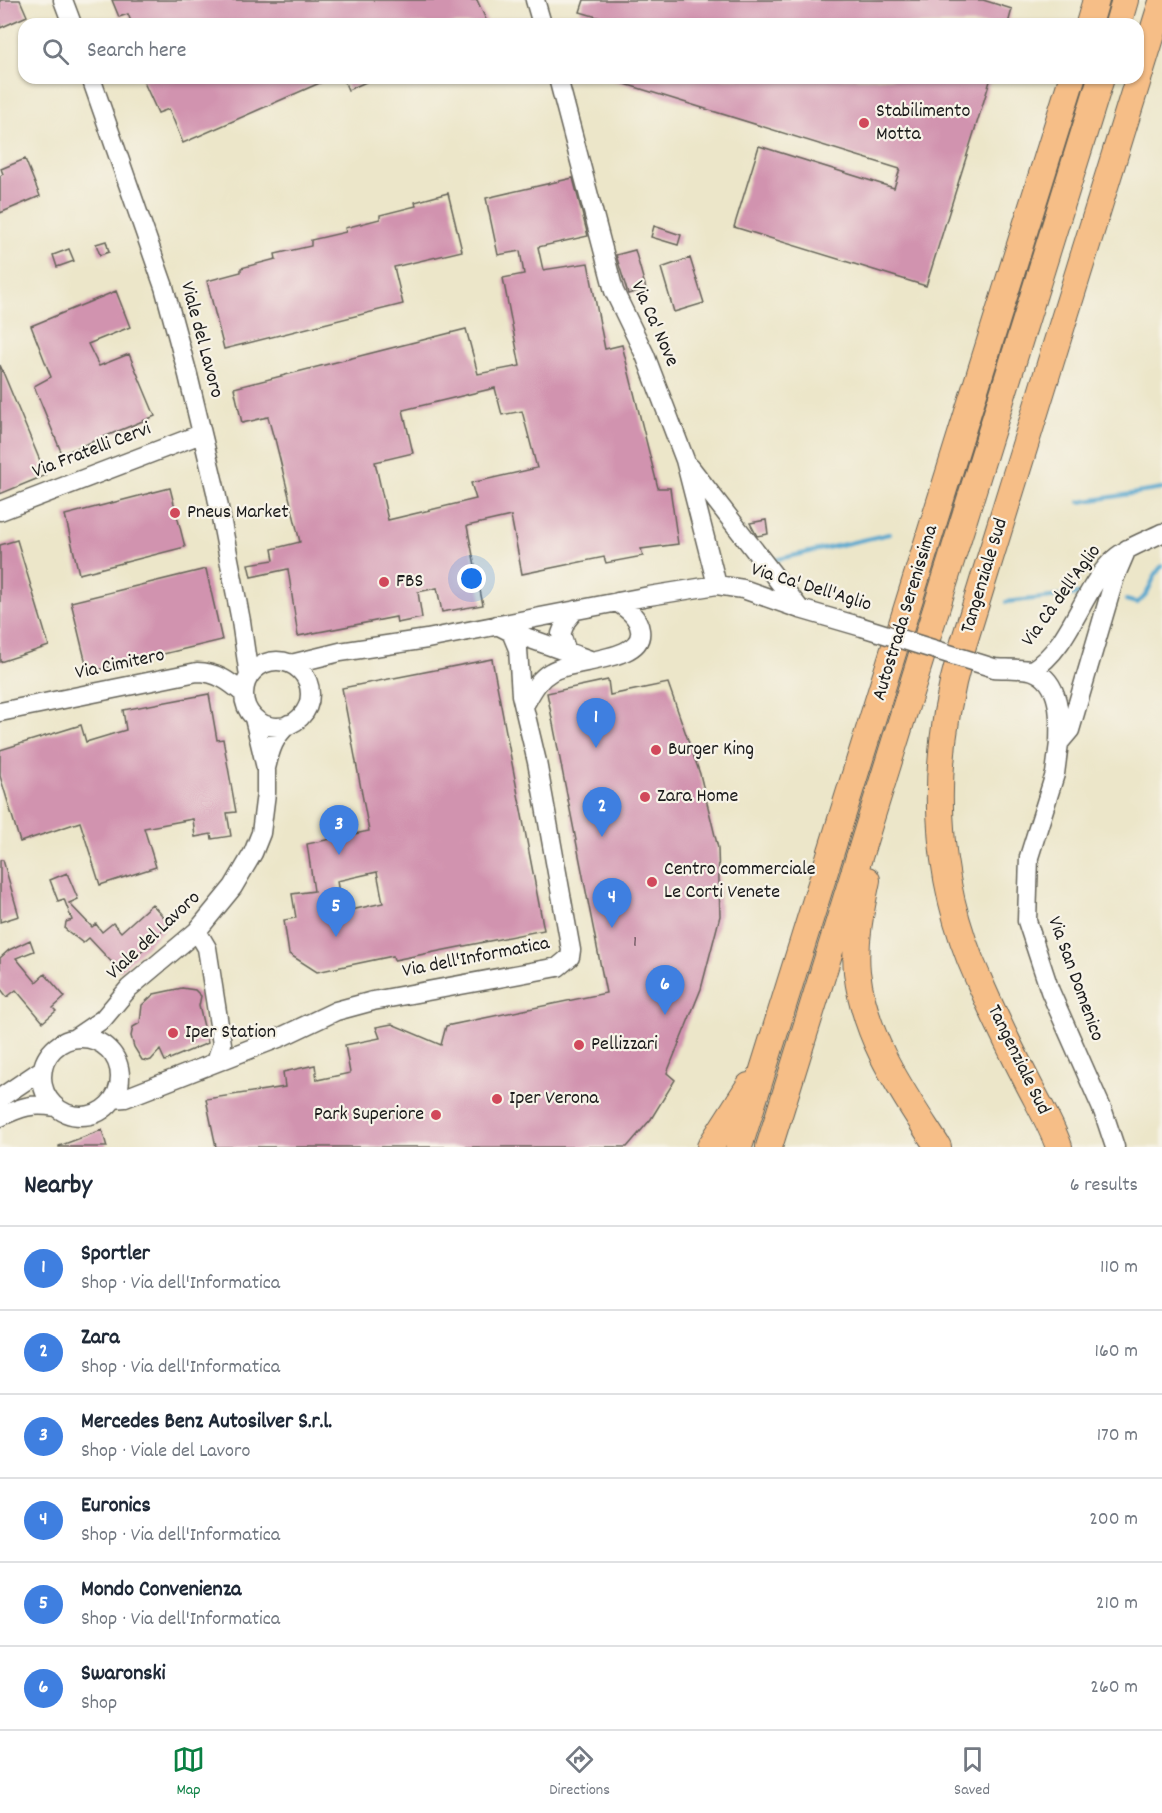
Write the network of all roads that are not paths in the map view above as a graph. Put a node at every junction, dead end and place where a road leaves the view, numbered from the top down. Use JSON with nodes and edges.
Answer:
{"nodes":[{"id":1,"x":63,"y":0,"type":"edge"},
{"id":2,"x":536,"y":0,"type":"edge"},
{"id":3,"x":1096,"y":0,"type":"edge"},
{"id":4,"x":1125,"y":0,"type":"edge"},
{"id":5,"x":1162,"y":2,"type":"edge"},
{"id":6,"x":70,"y":18,"type":"edge"},
{"id":7,"x":540,"y":18,"type":"edge"},
{"id":8,"x":1091,"y":18,"type":"edge"},
{"id":9,"x":1120,"y":18,"type":"edge"},
{"id":10,"x":1162,"y":51,"type":"edge"},
{"id":11,"x":1144,"y":60,"type":"edge"},
{"id":12,"x":93,"y":84,"type":"edge"},
{"id":13,"x":560,"y":84,"type":"edge"},
{"id":14,"x":1070,"y":84,"type":"edge"},
{"id":15,"x":1099,"y":84,"type":"edge"},
{"id":16,"x":1137,"y":84,"type":"edge"},
{"id":17,"x":201,"y":434,"type":"junction"},
{"id":18,"x":685,"y":460,"type":"junction"},
{"id":19,"x":0,"y":512,"type":"edge"},
{"id":20,"x":1162,"y":534,"type":"edge"},
{"id":21,"x":1127,"y":549,"type":"junction"},
{"id":22,"x":761,"y":559,"type":"junction"},
{"id":23,"x":717,"y":585,"type":"junction"},
{"id":24,"x":751,"y":592,"type":"junction"},
{"id":25,"x":617,"y":602,"type":"junction"},
{"id":26,"x":800,"y":609,"type":"junction"},
{"id":27,"x":575,"y":610,"type":"junction"},
{"id":28,"x":241,"y":621,"type":"junction"},
{"id":29,"x":504,"y":629,"type":"junction"},
{"id":30,"x":340,"y":652,"type":"junction"},
{"id":31,"x":567,"y":652,"type":"junction"},
{"id":32,"x":590,"y":660,"type":"junction"},
{"id":33,"x":284,"y":663,"type":"junction"},
{"id":34,"x":994,"y":668,"type":"joint"},
{"id":35,"x":1032,"y":670,"type":"junction"},
{"id":36,"x":249,"y":676,"type":"junction"},
{"id":37,"x":309,"y":693,"type":"junction"},
{"id":38,"x":244,"y":694,"type":"junction"},
{"id":39,"x":525,"y":704,"type":"junction"},
{"id":40,"x":0,"y":712,"type":"edge"},
{"id":41,"x":254,"y":718,"type":"junction"},
{"id":42,"x":289,"y":724,"type":"junction"},
{"id":43,"x":1059,"y":743,"type":"junction"},
{"id":44,"x":890,"y":758,"type":"junction"},
{"id":45,"x":266,"y":768,"type":"junction"},
{"id":46,"x":197,"y":931,"type":"junction"},
{"id":47,"x":116,"y":1003,"type":"junction"},
{"id":48,"x":314,"y":1021,"type":"junction"},
{"id":49,"x":75,"y":1038,"type":"junction"},
{"id":50,"x":112,"y":1054,"type":"junction"},
{"id":51,"x":218,"y":1055,"type":"junction"},
{"id":52,"x":768,"y":1055,"type":"junction"},
{"id":53,"x":43,"y":1069,"type":"junction"},
{"id":54,"x":119,"y":1071,"type":"junction"},
{"id":55,"x":0,"y":1098,"type":"edge"},
{"id":56,"x":113,"y":1099,"type":"junction"},
{"id":57,"x":56,"y":1107,"type":"junction"},
{"id":58,"x":0,"y":1117,"type":"edge"},
{"id":59,"x":710,"y":1147,"type":"edge"},
{"id":60,"x":739,"y":1147,"type":"edge"},
{"id":61,"x":770,"y":1147,"type":"edge"},
{"id":62,"x":938,"y":1147,"type":"edge"},
{"id":63,"x":1059,"y":1147,"type":"edge"},
{"id":64,"x":1075,"y":1147,"type":"edge"},
{"id":65,"x":1115,"y":1147,"type":"edge"}],
"edges":[{"from":1,"to":6,"type":"street"},
{"from":2,"to":7,"type":"street"},
{"from":3,"to":8,"type":"highway"},
{"from":4,"to":9,"type":"highway"},
{"from":5,"to":11,"type":"highway","name":"Tangenziale Sud"},
{"from":10,"to":64,"type":"highway","name":"Tangenziale Sud"},
{"from":12,"to":17,"type":"street","name":"Viale del Lavoro"},
{"from":13,"to":18,"type":"street","name":"Via Ca' Nove"},
{"from":14,"to":52,"type":"highway","name":"Autostrada Serenissima"},
{"from":15,"to":44,"type":"highway","name":"Autostrada Serenissima"},
{"from":16,"to":63,"type":"highway","name":"Tangenziale Sud"},
{"from":17,"to":19,"type":"street","name":"Via Fratelli Cervi"},
{"from":17,"to":28,"type":"street","name":"Viale del Lavoro"},
{"from":18,"to":22,"type":"street"},
{"from":18,"to":23,"type":"street","name":"Via Ca' Nove"},
{"from":20,"to":21,"type":"street","name":"Via Cà dell'Aglio"},
{"from":21,"to":35,"type":"street","name":"Via Cà dell'Aglio"},
{"from":21,"to":43,"type":"street","name":"Via San Domenico"},
{"from":22,"to":24,"type":"street"},
{"from":22,"to":26,"type":"street"},
{"from":23,"to":24,"type":"street","name":"Via Ca' Dell'Aglio"},
{"from":23,"to":25,"type":"street"},
{"from":24,"to":26,"type":"street","name":"Via Ca' Dell'Aglio"},
{"from":25,"to":27,"type":"street"},
{"from":25,"to":32,"type":"street"},
{"from":26,"to":34,"type":"street","name":"Via Ca' Dell'Aglio","bridge":true},
{"from":27,"to":29,"type":"street"},
{"from":27,"to":31,"type":"street"},
{"from":28,"to":33,"type":"street","name":"Viale del Lavoro"},
{"from":28,"to":36,"type":"street","name":"Viale del Lavoro"},
{"from":29,"to":30,"type":"street"},
{"from":29,"to":31,"type":"street"},
{"from":29,"to":39,"type":"street","name":"Via dell'Informatica"},
{"from":30,"to":33,"type":"street"},
{"from":30,"to":37,"type":"street"},
{"from":31,"to":32,"type":"street"},
{"from":32,"to":39,"type":"street"},
{"from":33,"to":36,"type":"street"},
{"from":33,"to":37,"type":"street","name":"Viale del Lavoro"},
{"from":34,"to":35,"type":"street","name":"Via Cà dell'Aglio"},
{"from":35,"to":43,"type":"street","name":"Via Cà dell'Aglio"},
{"from":36,"to":38,"type":"street","name":"Viale del Lavoro"},
{"from":37,"to":42,"type":"street","name":"Viale del Lavoro"},
{"from":38,"to":40,"type":"street","name":"Via Cimitero"},
{"from":38,"to":41,"type":"street","name":"Viale del Lavoro"},
{"from":39,"to":48,"type":"street","name":"Via dell'Informatica"},
{"from":41,"to":42,"type":"street"},
{"from":41,"to":45,"type":"street","name":"Viale del Lavoro"},
{"from":42,"to":45,"type":"street","name":"Viale del Lavoro"},
{"from":43,"to":65,"type":"street","name":"Via San Domenico"},
{"from":44,"to":61,"type":"highway","name":"Autostrada Serenissima"},
{"from":44,"to":62,"type":"highway"},
{"from":45,"to":46,"type":"street","name":"Viale del Lavoro"},
{"from":46,"to":47,"type":"street","name":"Viale del Lavoro"},
{"from":46,"to":51,"type":"street"},
{"from":47,"to":49,"type":"street","name":"Viale del Lavoro"},
{"from":47,"to":50,"type":"street","name":"Viale del Lavoro"},
{"from":48,"to":51,"type":"street","name":"Via dell'Informatica"},
{"from":48,"to":56,"type":"street","name":"Via dell'Informatica"},
{"from":49,"to":50,"type":"street"},
{"from":49,"to":53,"type":"street","name":"Viale del Lavoro"},
{"from":50,"to":54,"type":"street","name":"Viale del Lavoro"},
{"from":51,"to":54,"type":"street","name":"Via dell'Informatica"},
{"from":52,"to":59,"type":"highway"},
{"from":52,"to":60,"type":"highway","name":"Autostrada Serenissima"},
{"from":53,"to":55,"type":"street","name":"Viale del Lavoro"},
{"from":53,"to":57,"type":"street"},
{"from":54,"to":56,"type":"street"},
{"from":56,"to":57,"type":"street"},
{"from":57,"to":58,"type":"street"}]}
